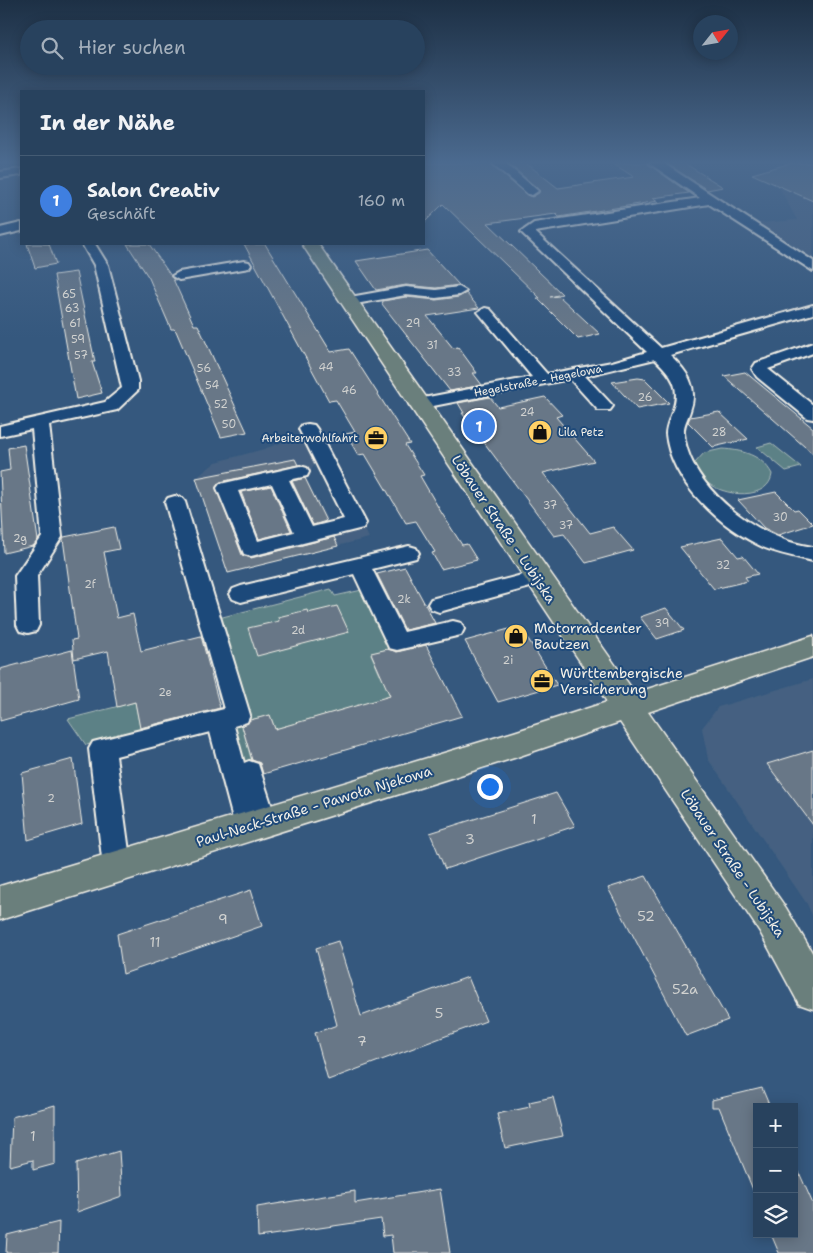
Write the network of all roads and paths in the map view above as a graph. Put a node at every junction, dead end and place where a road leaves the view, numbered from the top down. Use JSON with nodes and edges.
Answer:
{"nodes":[{"id":1,"x":570,"y":221,"type":"edge"},
{"id":2,"x":743,"y":221,"type":"edge"},
{"id":3,"x":20,"y":227,"type":"edge"},
{"id":4,"x":0,"y":232,"type":"edge"},
{"id":5,"x":90,"y":245,"type":"edge"},
{"id":6,"x":311,"y":245,"type":"edge"},
{"id":7,"x":244,"y":265,"type":"dead end"},
{"id":8,"x":813,"y":267,"type":"edge"},
{"id":9,"x":179,"y":276,"type":"dead end"},
{"id":10,"x":459,"y":291,"type":"dead end"},
{"id":11,"x":350,"y":301,"type":"junction"},
{"id":12,"x":813,"y":309,"type":"edge"},
{"id":13,"x":485,"y":312,"type":"dead end"},
{"id":14,"x":813,"y":348,"type":"edge"},
{"id":15,"x":657,"y":355,"type":"junction"},
{"id":16,"x":574,"y":374,"type":"junction"},
{"id":17,"x":543,"y":380,"type":"junction"},
{"id":18,"x":418,"y":404,"type":"junction"},
{"id":19,"x":604,"y":406,"type":"dead end"},
{"id":20,"x":813,"y":414,"type":"edge"},
{"id":21,"x":40,"y":422,"type":"junction"},
{"id":22,"x":308,"y":429,"type":"dead end"},
{"id":23,"x":0,"y":431,"type":"edge"},
{"id":24,"x":300,"y":472,"type":"dead end"},
{"id":25,"x":278,"y":477,"type":"junction"},
{"id":26,"x":175,"y":502,"type":"dead end"},
{"id":27,"x":306,"y":536,"type":"junction"},
{"id":28,"x":409,"y":553,"type":"dead end"},
{"id":29,"x":813,"y":554,"type":"edge"},
{"id":30,"x":360,"y":565,"type":"junction"},
{"id":31,"x":537,"y":578,"type":"junction"},
{"id":32,"x":241,"y":594,"type":"dead end"},
{"id":33,"x":439,"y":604,"type":"dead end"},
{"id":34,"x":28,"y":625,"type":"dead end"},
{"id":35,"x":452,"y":629,"type":"dead end"},
{"id":36,"x":813,"y":646,"type":"edge"},
{"id":37,"x":627,"y":708,"type":"junction"},
{"id":38,"x":220,"y":720,"type":"junction"},
{"id":39,"x":241,"y":745,"type":"dead end"},
{"id":40,"x":255,"y":824,"type":"junction"},
{"id":41,"x":117,"y":866,"type":"junction"},
{"id":42,"x":0,"y":903,"type":"edge"},
{"id":43,"x":813,"y":990,"type":"edge"}],
"edges":[{"from":1,"to":15,"type":"street"},
{"from":2,"to":8,"type":"street"},
{"from":3,"to":4,"type":"street"},
{"from":5,"to":21,"type":"street"},
{"from":6,"to":11,"type":"main road","name":"Löbauer Straße - Lubijska"},
{"from":7,"to":9,"type":"street"},
{"from":10,"to":11,"type":"street"},
{"from":11,"to":18,"type":"main road","name":"Löbauer Straße - Lubijska"},
{"from":12,"to":15,"type":"street","name":"Hegelstraße - Hegelowa"},
{"from":13,"to":17,"type":"street"},
{"from":14,"to":20,"type":"street"},
{"from":15,"to":16,"type":"street","name":"Hegelstraße - Hegelowa"},
{"from":15,"to":29,"type":"street"},
{"from":16,"to":17,"type":"street","name":"Hegelstraße - Hegelowa"},
{"from":16,"to":19,"type":"street"},
{"from":17,"to":18,"type":"street","name":"Hegelstraße - Hegelowa"},
{"from":18,"to":31,"type":"main road","name":"Löbauer Straße - Lubijska"},
{"from":21,"to":23,"type":"street"},
{"from":21,"to":34,"type":"street"},
{"from":22,"to":27,"type":"street"},
{"from":24,"to":25,"type":"street"},
{"from":25,"to":27,"type":"street"},
{"from":25,"to":27,"type":"street"},
{"from":26,"to":38,"type":"street"},
{"from":28,"to":30,"type":"street"},
{"from":30,"to":32,"type":"street"},
{"from":30,"to":35,"type":"street"},
{"from":31,"to":33,"type":"street"},
{"from":31,"to":37,"type":"main road","name":"Löbauer Straße - Lubijska"},
{"from":36,"to":37,"type":"main road","name":"Paul-Neck-Straße - Pawoła Njekowa"},
{"from":37,"to":40,"type":"main road","name":"Paul-Neck-Straße - Pawoła Njekowa"},
{"from":37,"to":43,"type":"main road","name":"Löbauer Straße - Lubijska"},
{"from":38,"to":40,"type":"street"},
{"from":38,"to":41,"type":"street"},
{"from":39,"to":40,"type":"street"},
{"from":40,"to":41,"type":"main road","name":"Paul-Neck-Straße - Pawoła Njekowa"},
{"from":41,"to":42,"type":"main road","name":"Paul-Neck-Straße - Pawoła Njekowa"}]}
